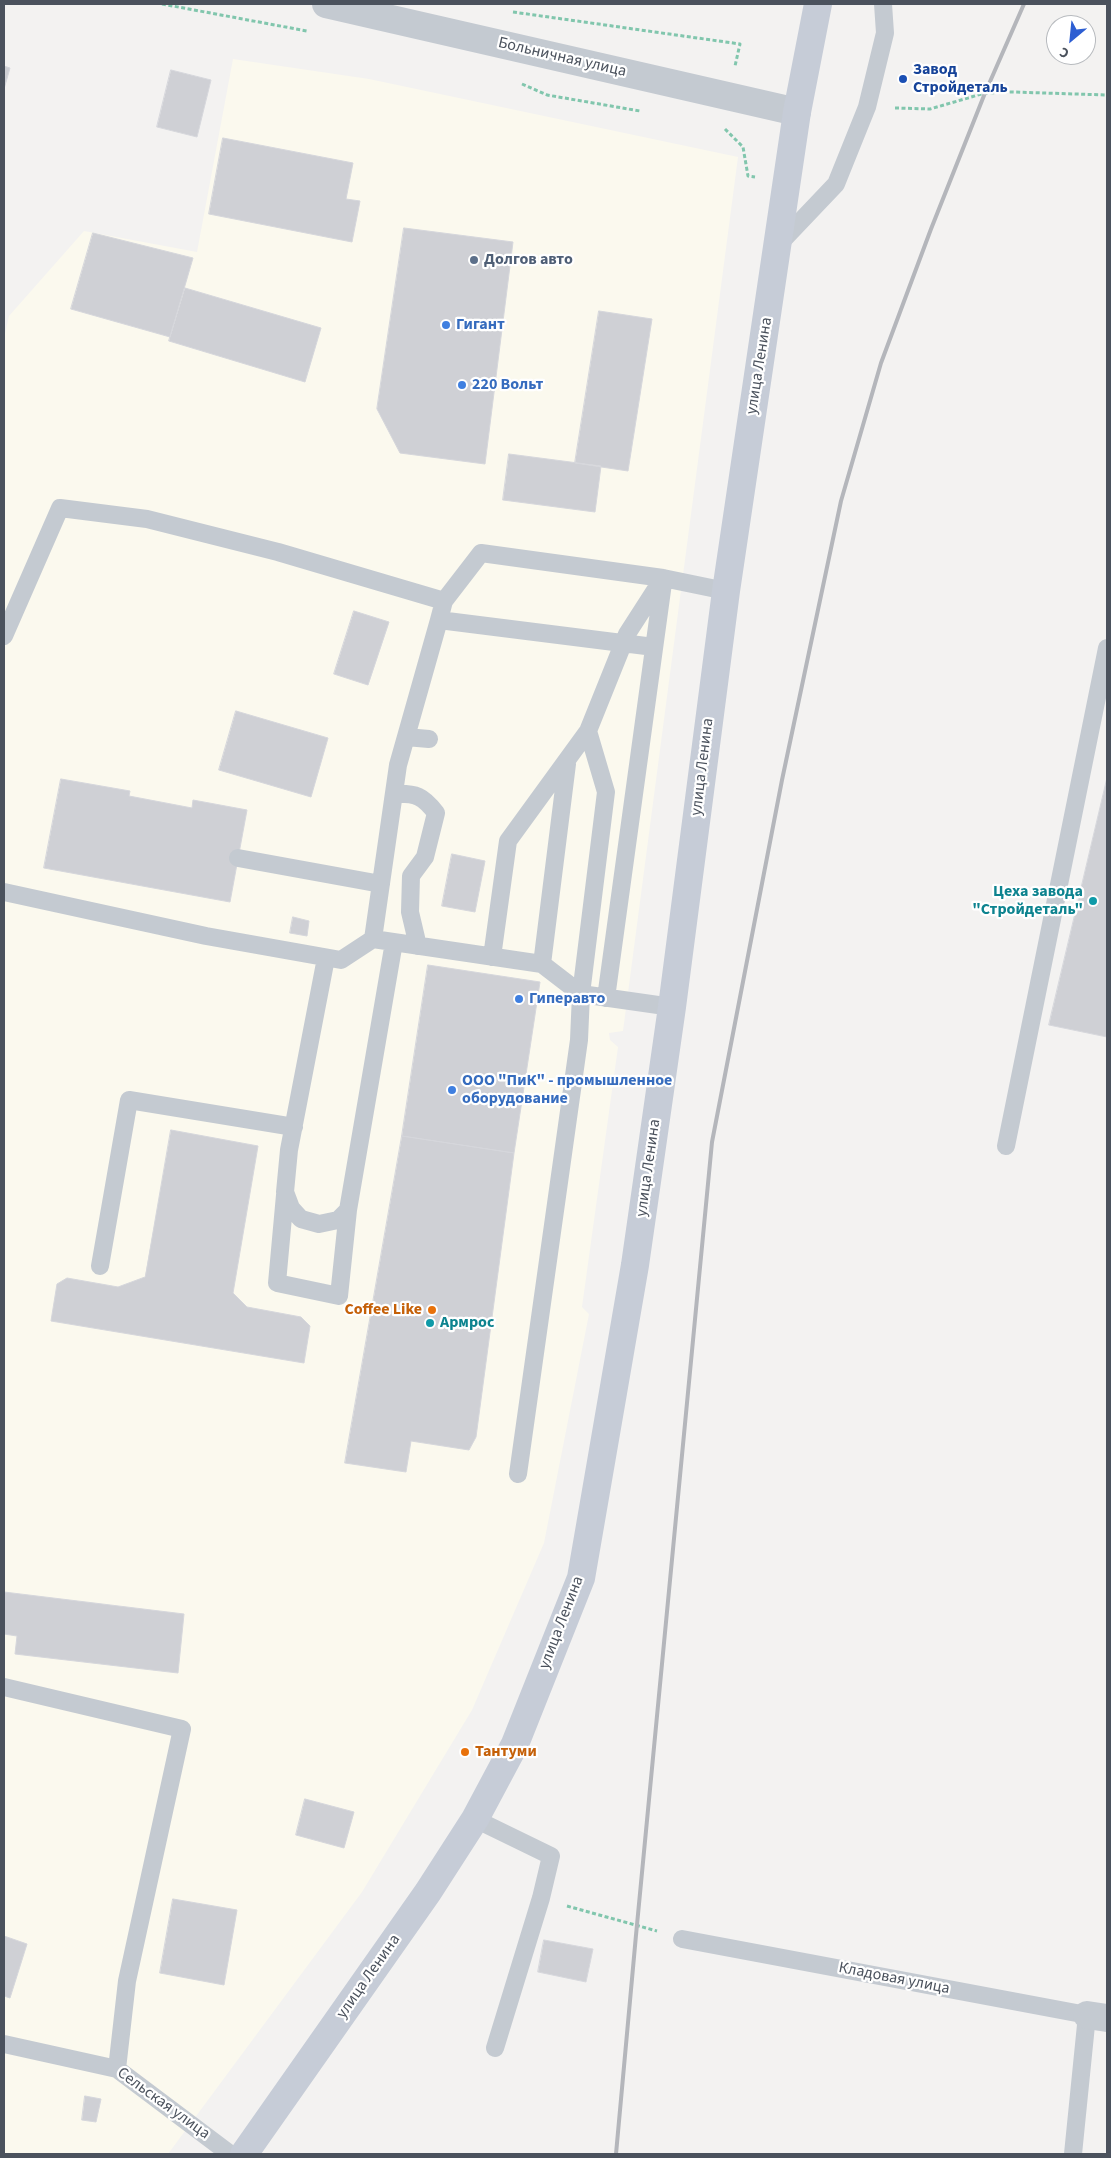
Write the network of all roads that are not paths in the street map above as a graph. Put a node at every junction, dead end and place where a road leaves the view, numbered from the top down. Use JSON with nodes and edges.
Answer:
{"nodes":[{"id":1,"x":326,"y":4,"type":"edge"},
{"id":2,"x":818,"y":4,"type":"edge"},
{"id":3,"x":882,"y":4,"type":"edge"},
{"id":4,"x":797,"y":112,"type":"junction"},
{"id":5,"x":779,"y":244,"type":"junction"},
{"id":6,"x":663,"y":578,"type":"junction"},
{"id":7,"x":726,"y":591,"type":"junction"},
{"id":8,"x":444,"y":601,"type":"junction"},
{"id":9,"x":439,"y":620,"type":"junction"},
{"id":10,"x":4,"y":636,"type":"edge"},
{"id":11,"x":623,"y":643,"type":"junction"},
{"id":12,"x":654,"y":647,"type":"junction"},
{"id":13,"x":1107,"y":648,"type":"edge"},
{"id":14,"x":588,"y":730,"type":"junction"},
{"id":15,"x":406,"y":737,"type":"junction"},
{"id":16,"x":429,"y":739,"type":"dead end"},
{"id":17,"x":567,"y":761,"type":"junction"},
{"id":18,"x":394,"y":794,"type":"junction"},
{"id":19,"x":238,"y":858,"type":"dead end"},
{"id":20,"x":381,"y":884,"type":"junction"},
{"id":21,"x":4,"y":892,"type":"edge"},
{"id":22,"x":373,"y":939,"type":"junction"},
{"id":23,"x":394,"y":942,"type":"junction"},
{"id":24,"x":418,"y":946,"type":"junction"},
{"id":25,"x":492,"y":957,"type":"junction"},
{"id":26,"x":326,"y":958,"type":"junction"},
{"id":27,"x":542,"y":964,"type":"junction"},
{"id":28,"x":581,"y":994,"type":"junction"},
{"id":29,"x":606,"y":998,"type":"junction"},
{"id":30,"x":672,"y":1007,"type":"junction"},
{"id":31,"x":294,"y":1127,"type":"junction"},
{"id":32,"x":1006,"y":1146,"type":"dead end"},
{"id":33,"x":285,"y":1192,"type":"junction"},
{"id":34,"x":348,"y":1210,"type":"junction"},
{"id":35,"x":100,"y":1266,"type":"dead end"},
{"id":36,"x":518,"y":1474,"type":"dead end"},
{"id":37,"x":4,"y":1687,"type":"edge"},
{"id":38,"x":474,"y":1819,"type":"junction"},
{"id":39,"x":682,"y":1938,"type":"road end"},
{"id":40,"x":1097,"y":2016,"type":"edge"},
{"id":41,"x":4,"y":2044,"type":"edge"},
{"id":42,"x":495,"y":2048,"type":"dead end"},
{"id":43,"x":117,"y":2068,"type":"junction"},
{"id":44,"x":230,"y":2154,"type":"edge"},
{"id":45,"x":244,"y":2154,"type":"edge"},
{"id":46,"x":1073,"y":2154,"type":"edge"}],
"edges":[{"from":1,"to":4,"type":"street","name":"Больничная улица"},
{"from":2,"to":4,"type":"main road","name":"улица Ленина"},
{"from":3,"to":5,"type":"lane"},
{"from":4,"to":5,"type":"main road","name":"улица Ленина"},
{"from":5,"to":7,"type":"main road","name":"улица Ленина"},
{"from":6,"to":7,"type":"lane"},
{"from":6,"to":8,"type":"lane"},
{"from":6,"to":11,"type":"lane"},
{"from":6,"to":12,"type":"lane"},
{"from":7,"to":30,"type":"main road","name":"улица Ленина"},
{"from":8,"to":9,"type":"lane"},
{"from":8,"to":10,"type":"lane"},
{"from":9,"to":11,"type":"lane"},
{"from":9,"to":15,"type":"lane"},
{"from":11,"to":12,"type":"lane"},
{"from":11,"to":14,"type":"lane"},
{"from":12,"to":29,"type":"lane"},
{"from":13,"to":32,"type":"lane"},
{"from":14,"to":17,"type":"lane"},
{"from":14,"to":28,"type":"lane"},
{"from":15,"to":16,"type":"lane"},
{"from":15,"to":18,"type":"lane"},
{"from":17,"to":25,"type":"lane"},
{"from":17,"to":27,"type":"lane"},
{"from":18,"to":20,"type":"lane"},
{"from":18,"to":24,"type":"lane"},
{"from":19,"to":20,"type":"lane"},
{"from":20,"to":22,"type":"lane"},
{"from":21,"to":26,"type":"lane"},
{"from":22,"to":23,"type":"lane"},
{"from":22,"to":26,"type":"lane"},
{"from":23,"to":24,"type":"lane"},
{"from":23,"to":34,"type":"lane"},
{"from":24,"to":25,"type":"lane"},
{"from":25,"to":27,"type":"lane"},
{"from":26,"to":31,"type":"lane"},
{"from":27,"to":28,"type":"lane"},
{"from":28,"to":29,"type":"lane"},
{"from":28,"to":36,"type":"lane"},
{"from":29,"to":30,"type":"lane"},
{"from":30,"to":38,"type":"main road","name":"улица Ленина"},
{"from":31,"to":33,"type":"lane"},
{"from":31,"to":35,"type":"lane"},
{"from":33,"to":34,"type":"lane"},
{"from":33,"to":34,"type":"lane"},
{"from":37,"to":43,"type":"lane"},
{"from":38,"to":42,"type":"lane"},
{"from":38,"to":45,"type":"main road","name":"улица Ленина"},
{"from":39,"to":40,"type":"lane","name":"Кладовая улица"},
{"from":40,"to":46,"type":"lane"},
{"from":41,"to":43,"type":"lane","name":"Сельская улица"},
{"from":43,"to":44,"type":"lane","name":"Сельская улица"}]}
